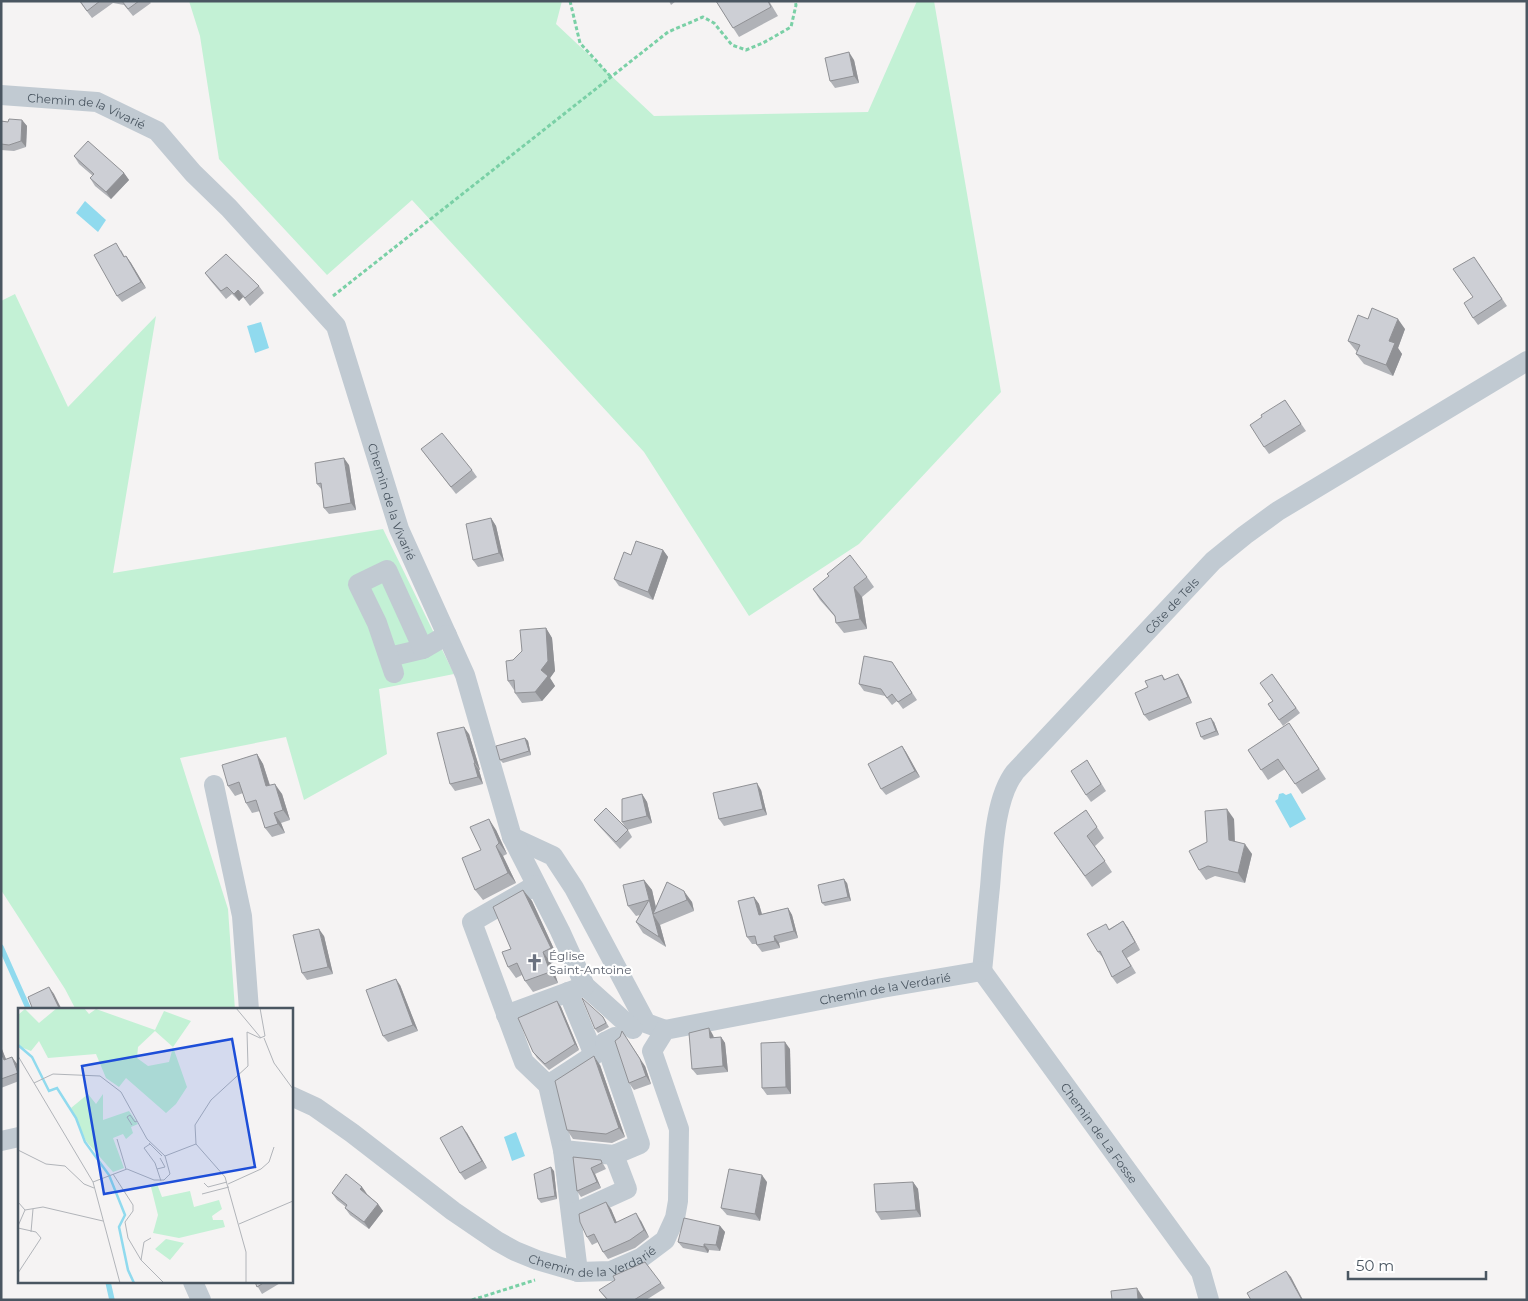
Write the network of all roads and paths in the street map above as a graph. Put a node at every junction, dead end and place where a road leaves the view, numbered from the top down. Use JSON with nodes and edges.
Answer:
{"nodes":[{"id":1,"x":570,"y":1,"type":"edge"},
{"id":2,"x":795,"y":1,"type":"edge"},
{"id":3,"x":611,"y":77,"type":"junction"},
{"id":4,"x":1,"y":95,"type":"edge"},
{"id":5,"x":319,"y":307,"type":"junction"},
{"id":6,"x":1527,"y":361,"type":"edge"},
{"id":7,"x":404,"y":608,"type":"junction"},
{"id":8,"x":377,"y":623,"type":"junction"},
{"id":9,"x":447,"y":635,"type":"junction"},
{"id":10,"x":422,"y":649,"type":"junction"},
{"id":11,"x":214,"y":785,"type":"dead end"},
{"id":12,"x":512,"y":837,"type":"junction"},
{"id":13,"x":536,"y":884,"type":"junction"},
{"id":14,"x":982,"y":971,"type":"junction"},
{"id":15,"x":577,"y":989,"type":"junction"},
{"id":16,"x":250,"y":1008,"type":"edge"},
{"id":17,"x":506,"y":1015,"type":"junction"},
{"id":18,"x":648,"y":1028,"type":"junction"},
{"id":19,"x":599,"y":1048,"type":"junction"},
{"id":20,"x":548,"y":1085,"type":"junction"},
{"id":21,"x":292,"y":1096,"type":"edge"},
{"id":22,"x":18,"y":1137,"type":"edge"},
{"id":23,"x":1,"y":1141,"type":"edge"},
{"id":24,"x":563,"y":1150,"type":"junction"},
{"id":25,"x":614,"y":1155,"type":"junction"},
{"id":26,"x":572,"y":1214,"type":"junction"},
{"id":27,"x":569,"y":1269,"type":"junction"},
{"id":28,"x":194,"y":1284,"type":"edge"},
{"id":29,"x":201,"y":1300,"type":"edge"},
{"id":30,"x":472,"y":1300,"type":"edge"},
{"id":31,"x":1209,"y":1300,"type":"edge"}],
"edges":[{"from":1,"to":3,"type":"path"},
{"from":2,"to":3,"type":"path"},
{"from":3,"to":5,"type":"path"},
{"from":4,"to":5,"type":"street","name":"Chemin de la Vivarié"},
{"from":5,"to":9,"type":"street","name":"Chemin de la Vivarié"},
{"from":6,"to":14,"type":"street","name":"Côte de Tels"},
{"from":7,"to":8,"type":"street"},
{"from":7,"to":8,"type":"street"},
{"from":7,"to":10,"type":"street"},
{"from":8,"to":10,"type":"street"},
{"from":9,"to":10,"type":"street"},
{"from":9,"to":12,"type":"street","name":"Chemin de la Vivarié"},
{"from":11,"to":16,"type":"street"},
{"from":12,"to":13,"type":"street","name":"Chemin de la Vivarié"},
{"from":12,"to":18,"type":"street"},
{"from":13,"to":15,"type":"street","name":"Chemin de la Vivarié"},
{"from":13,"to":17,"type":"street"},
{"from":14,"to":18,"type":"street","name":"Chemin de la Verdarié"},
{"from":14,"to":31,"type":"street","name":"Chemin de La Fosse"},
{"from":15,"to":17,"type":"street"},
{"from":15,"to":18,"type":"street"},
{"from":15,"to":19,"type":"street","name":"Chemin de la Vivarié"},
{"from":17,"to":20,"type":"street"},
{"from":18,"to":19,"type":"street"},
{"from":18,"to":27,"type":"street","name":"Chemin de la Verdarié"},
{"from":19,"to":20,"type":"street"},
{"from":19,"to":25,"type":"street","name":"Chemin de la Vivarié"},
{"from":20,"to":24,"type":"street"},
{"from":21,"to":27,"type":"street","name":"Chemin de la Verdarié"},
{"from":22,"to":23,"type":"street"},
{"from":24,"to":25,"type":"street"},
{"from":24,"to":26,"type":"street"},
{"from":25,"to":26,"type":"street"},
{"from":26,"to":27,"type":"street"},
{"from":27,"to":30,"type":"path"},
{"from":28,"to":29,"type":"street"}]}
